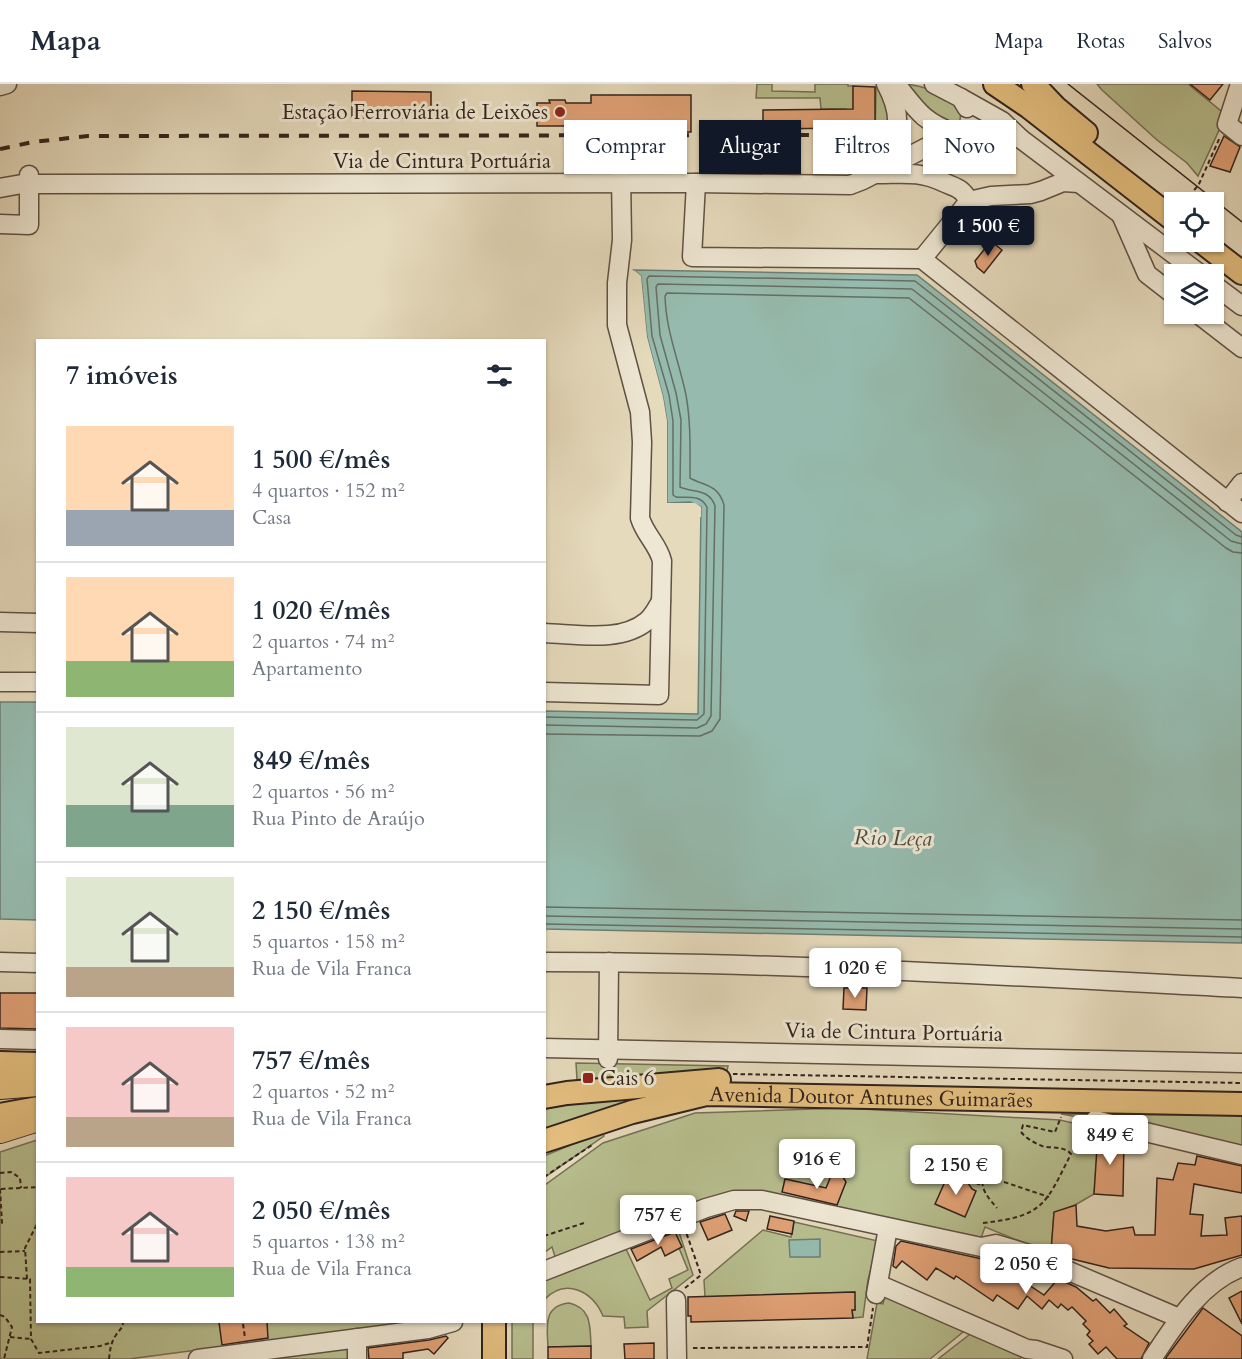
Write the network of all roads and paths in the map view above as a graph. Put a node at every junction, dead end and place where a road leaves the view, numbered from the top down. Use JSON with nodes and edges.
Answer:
{"nodes":[{"id":1,"x":7,"y":84,"type":"edge"},
{"id":2,"x":886,"y":84,"type":"edge"},
{"id":3,"x":896,"y":84,"type":"edge"},
{"id":4,"x":934,"y":84,"type":"edge"},
{"id":5,"x":995,"y":84,"type":"edge"},
{"id":6,"x":1033,"y":84,"type":"edge"},
{"id":7,"x":1240,"y":84,"type":"edge"},
{"id":8,"x":0,"y":86,"type":"edge"},
{"id":9,"x":961,"y":98,"type":"junction"},
{"id":10,"x":922,"y":117,"type":"junction"},
{"id":11,"x":898,"y":120,"type":"edge"},
{"id":12,"x":927,"y":120,"type":"edge"},
{"id":13,"x":966,"y":120,"type":"edge"},
{"id":14,"x":1227,"y":124,"type":"junction"},
{"id":15,"x":1242,"y":136,"type":"edge"},
{"id":16,"x":1016,"y":138,"type":"edge"},
{"id":17,"x":911,"y":139,"type":"edge"},
{"id":18,"x":1021,"y":140,"type":"junction"},
{"id":19,"x":922,"y":149,"type":"junction"},
{"id":20,"x":1054,"y":165,"type":"junction"},
{"id":21,"x":867,"y":176,"type":"junction"},
{"id":22,"x":621,"y":179,"type":"junction"},
{"id":23,"x":29,"y":180,"type":"junction"},
{"id":24,"x":0,"y":181,"type":"edge"},
{"id":25,"x":696,"y":183,"type":"junction"},
{"id":26,"x":945,"y":183,"type":"junction"},
{"id":27,"x":1079,"y":183,"type":"junction"},
{"id":28,"x":1051,"y":187,"type":"junction"},
{"id":29,"x":0,"y":188,"type":"edge"},
{"id":30,"x":1193,"y":192,"type":"edge"},
{"id":31,"x":1164,"y":194,"type":"edge"},
{"id":32,"x":969,"y":201,"type":"junction"},
{"id":33,"x":1164,"y":212,"type":"edge"},
{"id":34,"x":1121,"y":216,"type":"junction"},
{"id":35,"x":0,"y":224,"type":"edge"},
{"id":36,"x":1224,"y":240,"type":"edge"},
{"id":37,"x":1215,"y":252,"type":"edge"},
{"id":38,"x":1242,"y":254,"type":"edge"},
{"id":39,"x":922,"y":259,"type":"junction"},
{"id":40,"x":1186,"y":264,"type":"edge"},
{"id":41,"x":1242,"y":273,"type":"edge"},
{"id":42,"x":1164,"y":287,"type":"edge"},
{"id":43,"x":1224,"y":292,"type":"edge"},
{"id":44,"x":1242,"y":306,"type":"edge"},
{"id":45,"x":1211,"y":324,"type":"edge"},
{"id":46,"x":1242,"y":348,"type":"edge"},
{"id":47,"x":1242,"y":483,"type":"edge"},
{"id":48,"x":1227,"y":502,"type":"junction"},
{"id":49,"x":1242,"y":513,"type":"edge"},
{"id":50,"x":661,"y":600,"type":"junction"},
{"id":51,"x":0,"y":622,"type":"edge"},
{"id":52,"x":36,"y":623,"type":"edge"},
{"id":53,"x":546,"y":633,"type":"edge"},
{"id":54,"x":0,"y":682,"type":"edge"},
{"id":55,"x":36,"y":682,"type":"edge"},
{"id":56,"x":546,"y":692,"type":"edge"},
{"id":57,"x":0,"y":962,"type":"edge"},
{"id":58,"x":546,"y":962,"type":"edge"},
{"id":59,"x":609,"y":962,"type":"junction"},
{"id":60,"x":36,"y":963,"type":"edge"},
{"id":61,"x":1242,"y":988,"type":"edge"},
{"id":62,"x":0,"y":1039,"type":"edge"},
{"id":63,"x":36,"y":1040,"type":"edge"},
{"id":64,"x":0,"y":1046,"type":"edge"},
{"id":65,"x":36,"y":1046,"type":"edge"},
{"id":66,"x":546,"y":1048,"type":"edge"},
{"id":67,"x":608,"y":1054,"type":"junction"},
{"id":68,"x":546,"y":1057,"type":"edge"},
{"id":69,"x":1242,"y":1063,"type":"edge"},
{"id":70,"x":0,"y":1064,"type":"edge"},
{"id":71,"x":36,"y":1064,"type":"edge"},
{"id":72,"x":1242,"y":1069,"type":"edge"},
{"id":73,"x":730,"y":1074,"type":"dead end"},
{"id":74,"x":36,"y":1083,"type":"edge"},
{"id":75,"x":1242,"y":1083,"type":"edge"},
{"id":76,"x":0,"y":1086,"type":"edge"},
{"id":77,"x":1242,"y":1088,"type":"edge"},
{"id":78,"x":546,"y":1097,"type":"edge"},
{"id":79,"x":1242,"y":1104,"type":"edge"},
{"id":80,"x":36,"y":1108,"type":"edge"},
{"id":81,"x":0,"y":1114,"type":"edge"},
{"id":82,"x":1061,"y":1114,"type":"dead end"},
{"id":83,"x":36,"y":1119,"type":"edge"},
{"id":84,"x":1095,"y":1120,"type":"dead end"},
{"id":85,"x":0,"y":1130,"type":"edge"},
{"id":86,"x":36,"y":1130,"type":"edge"},
{"id":87,"x":546,"y":1140,"type":"edge"},
{"id":88,"x":0,"y":1143,"type":"edge"},
{"id":89,"x":595,"y":1143,"type":"dead end"},
{"id":90,"x":1242,"y":1155,"type":"edge"},
{"id":91,"x":991,"y":1161,"type":"dead end"},
{"id":92,"x":934,"y":1166,"type":"dead end"},
{"id":93,"x":0,"y":1173,"type":"edge"},
{"id":94,"x":546,"y":1176,"type":"edge"},
{"id":95,"x":1004,"y":1182,"type":"dead end"},
{"id":96,"x":981,"y":1185,"type":"junction"},
{"id":97,"x":36,"y":1187,"type":"edge"},
{"id":98,"x":21,"y":1188,"type":"junction"},
{"id":99,"x":1,"y":1189,"type":"edge"},
{"id":100,"x":1049,"y":1197,"type":"junction"},
{"id":101,"x":997,"y":1208,"type":"dead end"},
{"id":102,"x":681,"y":1218,"type":"junction"},
{"id":103,"x":0,"y":1223,"type":"edge"},
{"id":104,"x":584,"y":1223,"type":"dead end"},
{"id":105,"x":983,"y":1223,"type":"dead end"},
{"id":106,"x":36,"y":1224,"type":"edge"},
{"id":107,"x":888,"y":1228,"type":"junction"},
{"id":108,"x":546,"y":1235,"type":"edge"},
{"id":109,"x":25,"y":1251,"type":"junction"},
{"id":110,"x":0,"y":1252,"type":"edge"},
{"id":111,"x":1242,"y":1267,"type":"edge"},
{"id":112,"x":546,"y":1270,"type":"edge"},
{"id":113,"x":0,"y":1277,"type":"edge"},
{"id":114,"x":27,"y":1279,"type":"junction"},
{"id":115,"x":877,"y":1290,"type":"junction"},
{"id":116,"x":676,"y":1300,"type":"joint"},
{"id":117,"x":0,"y":1315,"type":"edge"},
{"id":118,"x":1179,"y":1318,"type":"junction"},
{"id":119,"x":123,"y":1323,"type":"edge"},
{"id":120,"x":449,"y":1323,"type":"edge"},
{"id":121,"x":494,"y":1323,"type":"edge"},
{"id":122,"x":10,"y":1337,"type":"junction"},
{"id":123,"x":357,"y":1338,"type":"junction"},
{"id":124,"x":31,"y":1339,"type":"junction"},
{"id":125,"x":113,"y":1342,"type":"junction"},
{"id":126,"x":677,"y":1354,"type":"edge"},
{"id":127,"x":4,"y":1359,"type":"edge"},
{"id":128,"x":109,"y":1359,"type":"edge"},
{"id":129,"x":198,"y":1359,"type":"edge"},
{"id":130,"x":357,"y":1359,"type":"edge"},
{"id":131,"x":494,"y":1359,"type":"edge"},
{"id":132,"x":1063,"y":1359,"type":"edge"},
{"id":133,"x":1152,"y":1359,"type":"edge"}],
"edges":[{"from":1,"to":8,"type":"street"},
{"from":2,"to":11,"type":"street"},
{"from":3,"to":10,"type":"street"},
{"from":4,"to":9,"type":"street"},
{"from":5,"to":33,"type":"main road"},
{"from":6,"to":31,"type":"main road"},
{"from":7,"to":14,"type":"street"},
{"from":9,"to":13,"type":"street"},
{"from":9,"to":18,"type":"street"},
{"from":10,"to":12,"type":"street"},
{"from":10,"to":19,"type":"street"},
{"from":14,"to":15,"type":"street"},
{"from":14,"to":30,"type":"path"},
{"from":16,"to":18,"type":"street"},
{"from":17,"to":19,"type":"street"},
{"from":18,"to":20,"type":"street"},
{"from":19,"to":21,"type":"street","name":"Via de Cintura Portuária"},
{"from":20,"to":27,"type":"street"},
{"from":20,"to":28,"type":"street"},
{"from":21,"to":22,"type":"street","name":"Via de Cintura Portuária"},
{"from":21,"to":25,"type":"street","name":"Via de Cintura Portuária"},
{"from":21,"to":26,"type":"street"},
{"from":21,"to":26,"type":"street"},
{"from":22,"to":23,"type":"street","name":"Via de Cintura Portuária"},
{"from":22,"to":25,"type":"street","name":"Via de Cintura Portuária"},
{"from":22,"to":50,"type":"street"},
{"from":23,"to":24,"type":"street","name":"Via de Cintura Portuária"},
{"from":23,"to":29,"type":"street","name":"Via de Cintura Portuária"},
{"from":23,"to":35,"type":"street"},
{"from":25,"to":39,"type":"street"},
{"from":26,"to":32,"type":"street"},
{"from":27,"to":28,"type":"street"},
{"from":27,"to":34,"type":"street"},
{"from":28,"to":32,"type":"street"},
{"from":32,"to":39,"type":"street"},
{"from":34,"to":40,"type":"street"},
{"from":34,"to":42,"type":"street"},
{"from":36,"to":38,"type":"main road"},
{"from":37,"to":41,"type":"main road"},
{"from":39,"to":48,"type":"street"},
{"from":43,"to":44,"type":"street"},
{"from":45,"to":46,"type":"street"},
{"from":47,"to":48,"type":"street"},
{"from":48,"to":49,"type":"street"},
{"from":50,"to":53,"type":"street"},
{"from":50,"to":56,"type":"street"},
{"from":51,"to":52,"type":"street"},
{"from":54,"to":55,"type":"street"},
{"from":57,"to":60,"type":"street"},
{"from":58,"to":59,"type":"street"},
{"from":59,"to":61,"type":"street"},
{"from":59,"to":67,"type":"street"},
{"from":62,"to":63,"type":"street"},
{"from":64,"to":65,"type":"street"},
{"from":66,"to":67,"type":"street","name":"Via de Cintura Portuária"},
{"from":67,"to":68,"type":"street","name":"Via de Cintura Portuária"},
{"from":67,"to":69,"type":"street","name":"Via de Cintura Portuária"},
{"from":67,"to":72,"type":"street","name":"Via de Cintura Portuária"},
{"from":70,"to":71,"type":"main road"},
{"from":73,"to":75,"type":"path"},
{"from":74,"to":76,"type":"highway"},
{"from":77,"to":78,"type":"main road","name":"Avenida Doutor Antunes Guimarães"},
{"from":79,"to":87,"type":"main road","name":"Avenida Doutor Antunes Guimarães"},
{"from":80,"to":81,"type":"main road"},
{"from":82,"to":100,"type":"path"},
{"from":83,"to":85,"type":"highway"},
{"from":84,"to":90,"type":"street"},
{"from":86,"to":88,"type":"street"},
{"from":89,"to":94,"type":"path"},
{"from":91,"to":96,"type":"path"},
{"from":92,"to":96,"type":"path"},
{"from":93,"to":98,"type":"path"},
{"from":95,"to":100,"type":"path"},
{"from":96,"to":101,"type":"path"},
{"from":97,"to":98,"type":"path"},
{"from":98,"to":99,"type":"path"},
{"from":99,"to":103,"type":"path"},
{"from":100,"to":105,"type":"path"},
{"from":102,"to":107,"type":"street"},
{"from":102,"to":112,"type":"street"},
{"from":102,"to":116,"type":"path"},
{"from":104,"to":108,"type":"path"},
{"from":106,"to":109,"type":"path"},
{"from":107,"to":115,"type":"street"},
{"from":107,"to":118,"type":"street"},
{"from":109,"to":110,"type":"path"},
{"from":109,"to":114,"type":"path"},
{"from":111,"to":118,"type":"street"},
{"from":113,"to":114,"type":"path"},
{"from":114,"to":124,"type":"path"},
{"from":115,"to":126,"type":"path"},
{"from":115,"to":132,"type":"street"},
{"from":116,"to":126,"type":"street"},
{"from":117,"to":122,"type":"path"},
{"from":118,"to":133,"type":"street"},
{"from":119,"to":125,"type":"path"},
{"from":120,"to":123,"type":"street"},
{"from":121,"to":131,"type":"main road"},
{"from":122,"to":124,"type":"path"},
{"from":122,"to":127,"type":"path"},
{"from":123,"to":129,"type":"street"},
{"from":123,"to":130,"type":"street"},
{"from":124,"to":125,"type":"path"},
{"from":125,"to":128,"type":"path"}]}
